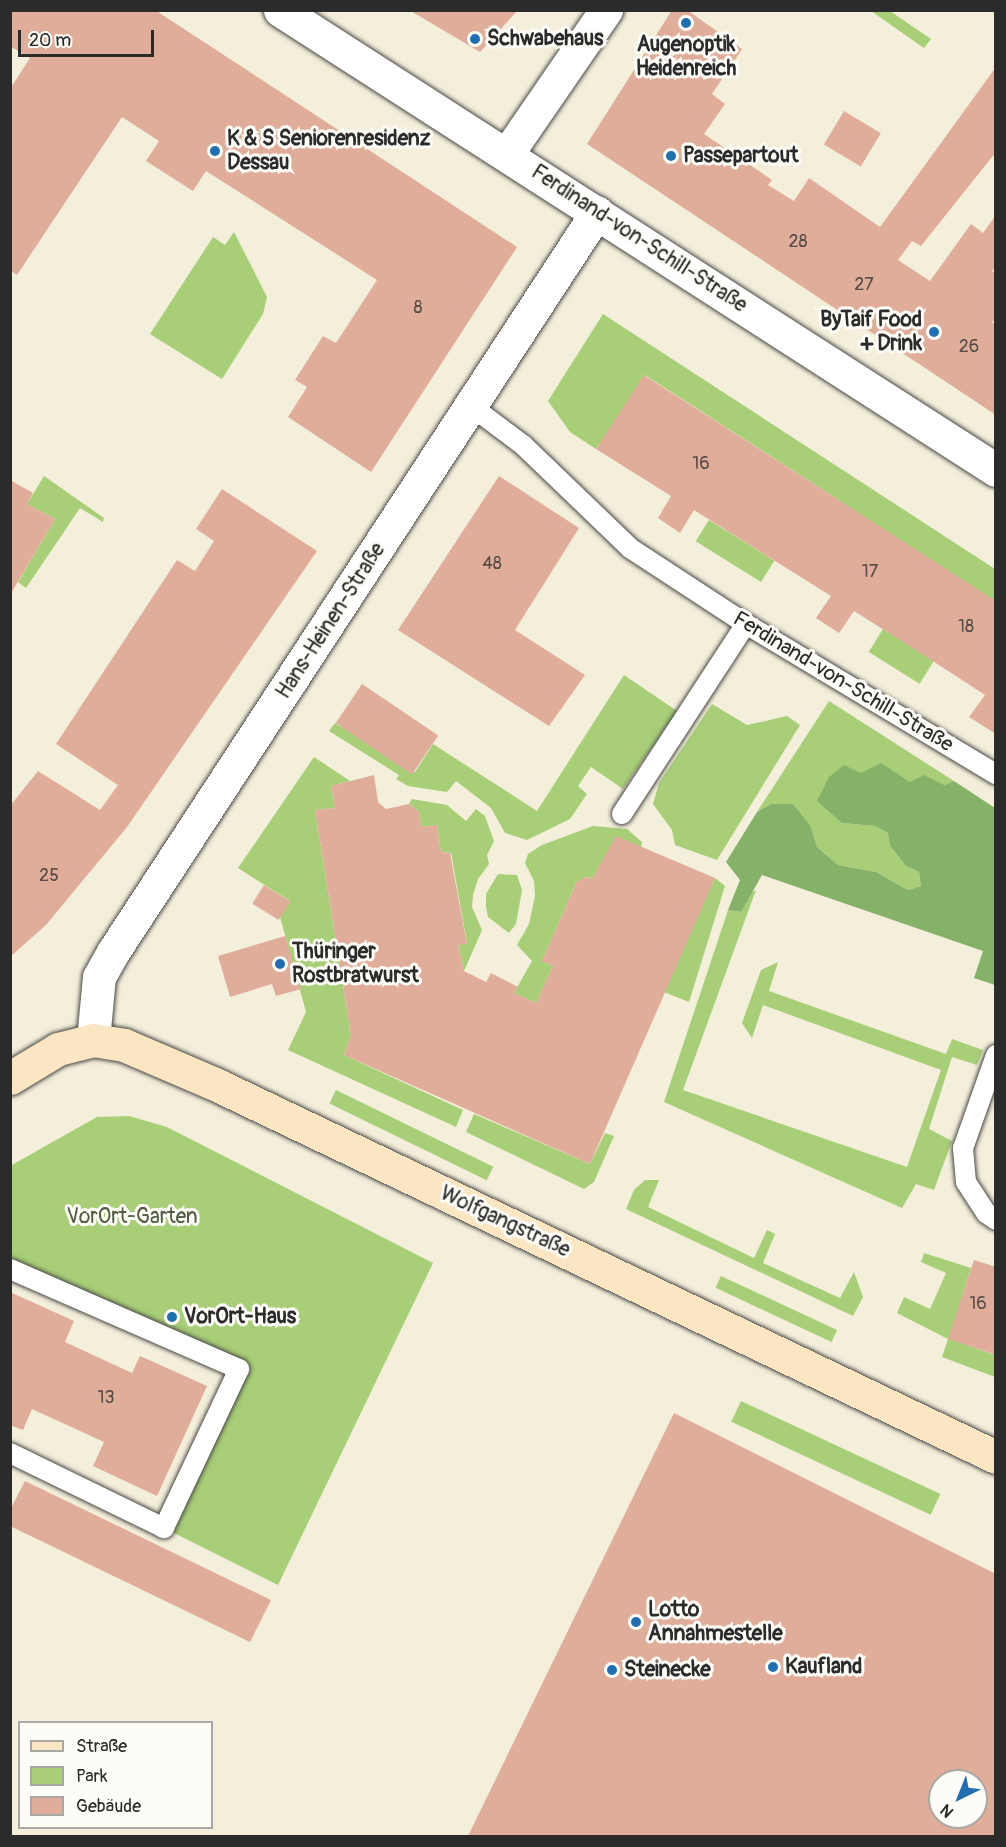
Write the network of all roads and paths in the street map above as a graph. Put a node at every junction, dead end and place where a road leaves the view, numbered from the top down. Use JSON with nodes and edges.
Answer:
{"nodes":[{"id":1,"x":279,"y":10,"type":"edge"},
{"id":2,"x":606,"y":10,"type":"edge"},
{"id":3,"x":507,"y":154,"type":"junction"},
{"id":4,"x":597,"y":212,"type":"junction"},
{"id":5,"x":471,"y":406,"type":"junction"},
{"id":6,"x":996,"y":470,"type":"edge"},
{"id":7,"x":746,"y":624,"type":"junction"},
{"id":8,"x":996,"y":774,"type":"edge"},
{"id":9,"x":622,"y":814,"type":"dead end"},
{"id":10,"x":93,"y":1040,"type":"junction"},
{"id":11,"x":996,"y":1055,"type":"edge"},
{"id":12,"x":10,"y":1078,"type":"edge"},
{"id":13,"x":996,"y":1220,"type":"edge"},
{"id":14,"x":10,"y":1269,"type":"edge"},
{"id":15,"x":10,"y":1454,"type":"edge"},
{"id":16,"x":996,"y":1457,"type":"edge"}],
"edges":[{"from":1,"to":3,"type":"street","name":"Ferdinand-von-Schill-Straße"},
{"from":2,"to":3,"type":"street"},
{"from":3,"to":4,"type":"street","name":"Ferdinand-von-Schill-Straße"},
{"from":4,"to":5,"type":"street","name":"Hans-Heinen-Straße"},
{"from":4,"to":6,"type":"street","name":"Ferdinand-von-Schill-Straße"},
{"from":5,"to":7,"type":"lane","name":"Ferdinand-von-Schill-Straße"},
{"from":5,"to":10,"type":"street","name":"Hans-Heinen-Straße"},
{"from":7,"to":8,"type":"lane","name":"Ferdinand-von-Schill-Straße"},
{"from":7,"to":9,"type":"lane"},
{"from":10,"to":12,"type":"main road","name":"Wolfgangstraße"},
{"from":10,"to":16,"type":"main road","name":"Wolfgangstraße"},
{"from":11,"to":13,"type":"lane"},
{"from":14,"to":15,"type":"lane"}]}
